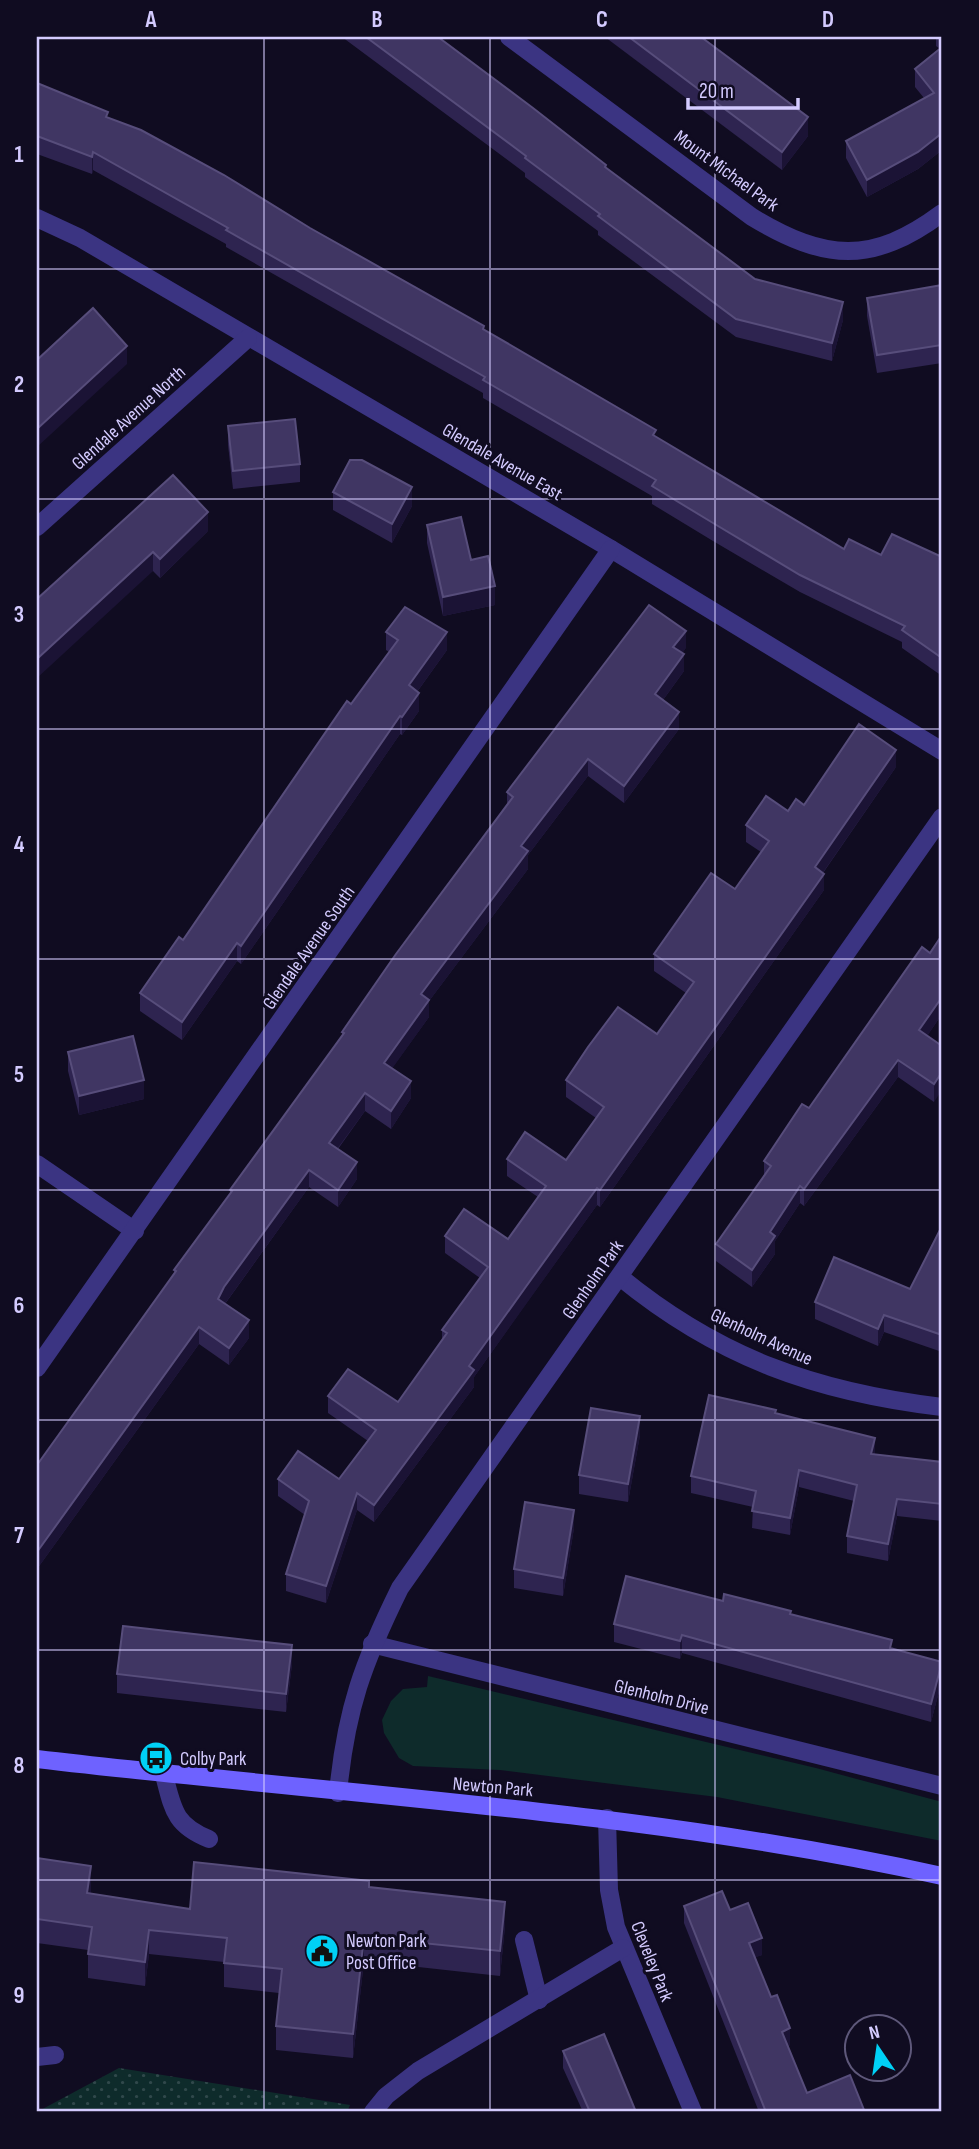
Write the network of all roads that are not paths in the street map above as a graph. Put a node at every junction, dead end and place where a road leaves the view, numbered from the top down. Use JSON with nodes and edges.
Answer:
{"nodes":[{"id":1,"x":509,"y":37,"type":"edge"},
{"id":2,"x":942,"y":213,"type":"edge"},
{"id":3,"x":37,"y":218,"type":"edge"},
{"id":4,"x":248,"y":338,"type":"junction"},
{"id":5,"x":37,"y":527,"type":"edge"},
{"id":6,"x":611,"y":549,"type":"junction"},
{"id":7,"x":942,"y":751,"type":"edge"},
{"id":8,"x":942,"y":817,"type":"edge"},
{"id":9,"x":37,"y":1164,"type":"edge"},
{"id":10,"x":135,"y":1231,"type":"junction"},
{"id":11,"x":620,"y":1277,"type":"junction"},
{"id":12,"x":37,"y":1367,"type":"edge"},
{"id":13,"x":942,"y":1406,"type":"edge"},
{"id":14,"x":372,"y":1644,"type":"junction"},
{"id":15,"x":37,"y":1759,"type":"edge"},
{"id":16,"x":164,"y":1774,"type":"junction"},
{"id":17,"x":942,"y":1786,"type":"edge"},
{"id":18,"x":338,"y":1793,"type":"junction"},
{"id":19,"x":607,"y":1818,"type":"junction"},
{"id":20,"x":209,"y":1839,"type":"dead end"},
{"id":21,"x":942,"y":1876,"type":"edge"},
{"id":22,"x":524,"y":1940,"type":"dead end"},
{"id":23,"x":623,"y":1948,"type":"junction"},
{"id":24,"x":539,"y":2000,"type":"junction"},
{"id":25,"x":55,"y":2055,"type":"dead end"},
{"id":26,"x":37,"y":2057,"type":"edge"},
{"id":27,"x":373,"y":2112,"type":"edge"},
{"id":28,"x":693,"y":2112,"type":"edge"}],
"edges":[{"from":1,"to":2,"type":"street","name":"Mount Michael Park"},
{"from":3,"to":4,"type":"street","name":"Glendale Avenue East"},
{"from":4,"to":5,"type":"street","name":"Glendale Avenue North"},
{"from":4,"to":6,"type":"street","name":"Glendale Avenue East"},
{"from":6,"to":7,"type":"street","name":"Glendale Avenue East"},
{"from":6,"to":10,"type":"street","name":"Glendale Avenue South"},
{"from":8,"to":11,"type":"street","name":"Glenholm Park"},
{"from":9,"to":10,"type":"street"},
{"from":10,"to":12,"type":"street","name":"Glendale Avenue South"},
{"from":11,"to":13,"type":"street","name":"Glenholm Avenue"},
{"from":11,"to":14,"type":"street","name":"Glenholm Park"},
{"from":14,"to":17,"type":"street","name":"Glenholm Drive"},
{"from":14,"to":18,"type":"street","name":"Glenholm Park"},
{"from":15,"to":16,"type":"street","name":"Newton Park"},
{"from":16,"to":18,"type":"street","name":"Newton Park"},
{"from":16,"to":20,"type":"street"},
{"from":18,"to":19,"type":"street","name":"Newton Park"},
{"from":19,"to":21,"type":"street","name":"Newton Park"},
{"from":19,"to":23,"type":"street","name":"Cleveley Park"},
{"from":22,"to":24,"type":"street"},
{"from":23,"to":24,"type":"street"},
{"from":23,"to":28,"type":"street","name":"Cleveley Park"},
{"from":24,"to":27,"type":"street"},
{"from":25,"to":26,"type":"street"}]}
